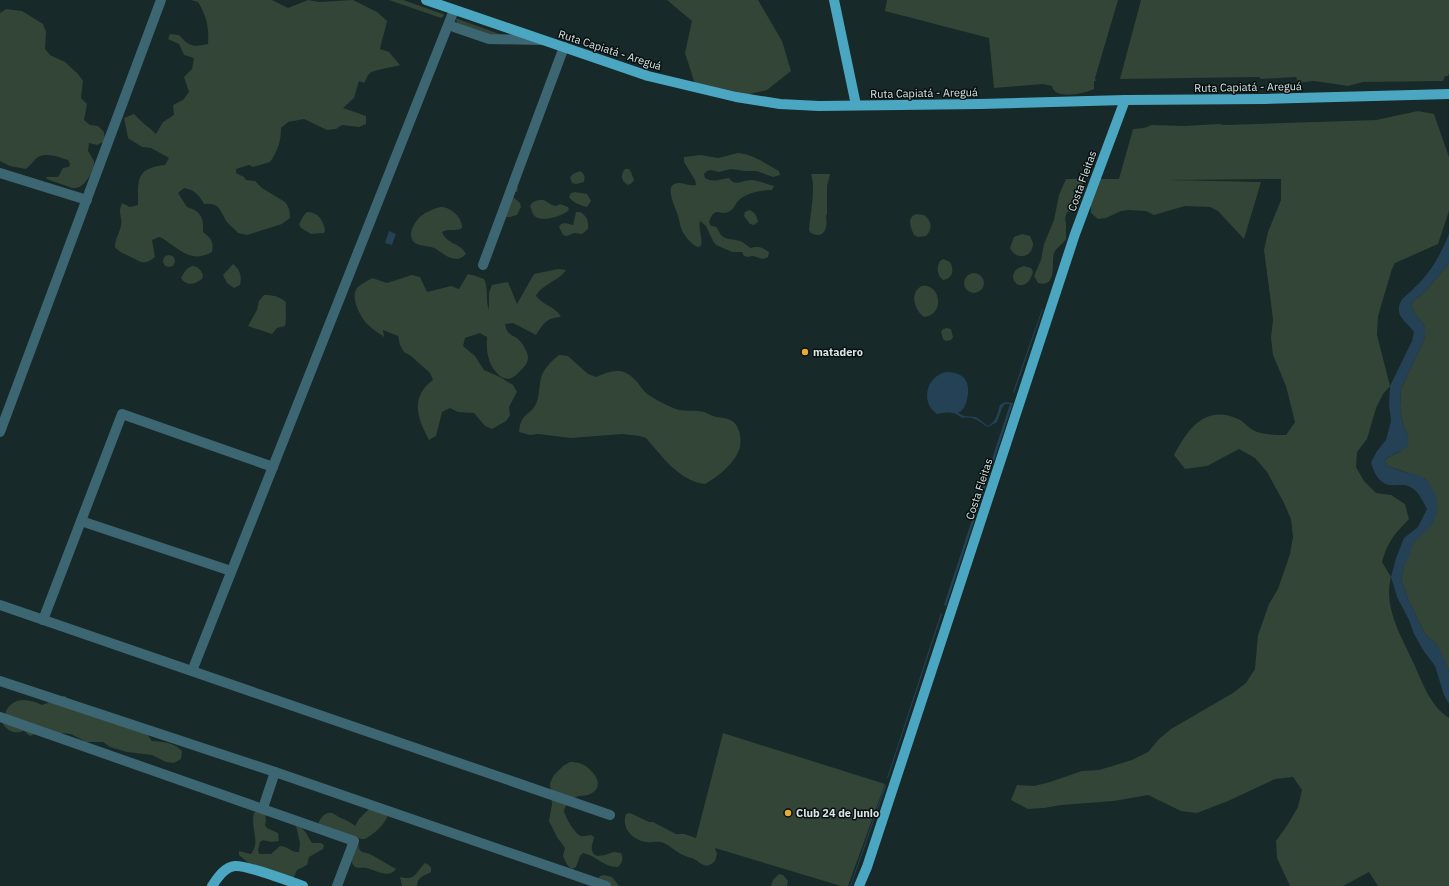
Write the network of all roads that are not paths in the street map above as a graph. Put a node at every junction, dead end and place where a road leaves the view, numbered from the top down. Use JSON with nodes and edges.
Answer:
{"nodes":[{"id":1,"x":162,"y":0,"type":"edge"},
{"id":2,"x":426,"y":0,"type":"edge"},
{"id":3,"x":834,"y":0,"type":"edge"},
{"id":4,"x":448,"y":6,"type":"edge"},
{"id":5,"x":454,"y":27,"type":"dead end"},
{"id":6,"x":543,"y":40,"type":"junction"},
{"id":7,"x":564,"y":47,"type":"junction"},
{"id":8,"x":1444,"y":95,"type":"edge"},
{"id":9,"x":1125,"y":100,"type":"junction"},
{"id":10,"x":856,"y":106,"type":"junction"},
{"id":11,"x":0,"y":173,"type":"edge"},
{"id":12,"x":86,"y":200,"type":"junction"},
{"id":13,"x":483,"y":265,"type":"dead end"},
{"id":14,"x":4,"y":406,"type":"edge"},
{"id":15,"x":0,"y":432,"type":"edge"},
{"id":16,"x":273,"y":466,"type":"junction"},
{"id":17,"x":81,"y":521,"type":"junction"},
{"id":18,"x":231,"y":571,"type":"junction"},
{"id":19,"x":0,"y":605,"type":"edge"},
{"id":20,"x":43,"y":620,"type":"junction"},
{"id":21,"x":192,"y":671,"type":"junction"},
{"id":22,"x":0,"y":681,"type":"edge"},
{"id":23,"x":0,"y":717,"type":"edge"},
{"id":24,"x":275,"y":772,"type":"junction"},
{"id":25,"x":263,"y":808,"type":"junction"},
{"id":26,"x":610,"y":815,"type":"dead end"},
{"id":27,"x":212,"y":886,"type":"edge"},
{"id":28,"x":303,"y":886,"type":"edge"},
{"id":29,"x":337,"y":886,"type":"edge"},
{"id":30,"x":606,"y":886,"type":"edge"},
{"id":31,"x":859,"y":886,"type":"edge"}],
"edges":[{"from":1,"to":12,"type":"street"},
{"from":2,"to":4,"type":"main road","name":"Ruta Capiatá - Areguá"},
{"from":3,"to":10,"type":"main road"},
{"from":4,"to":6,"type":"main road","name":"Ruta Capiatá - Areguá"},
{"from":4,"to":16,"type":"street"},
{"from":5,"to":6,"type":"street"},
{"from":6,"to":7,"type":"main road","name":"Ruta Capiatá - Areguá"},
{"from":7,"to":10,"type":"main road","name":"Ruta Capiatá - Areguá"},
{"from":7,"to":13,"type":"street"},
{"from":8,"to":9,"type":"main road","name":"Ruta Capiatá - Areguá"},
{"from":9,"to":10,"type":"main road","name":"Ruta Capiatá - Areguá"},
{"from":9,"to":31,"type":"main road","name":"Costa Fleitas"},
{"from":11,"to":12,"type":"street"},
{"from":12,"to":14,"type":"street"},
{"from":14,"to":15,"type":"street"},
{"from":16,"to":17,"type":"street"},
{"from":16,"to":18,"type":"street"},
{"from":17,"to":18,"type":"street"},
{"from":17,"to":20,"type":"street"},
{"from":18,"to":21,"type":"street"},
{"from":19,"to":20,"type":"street"},
{"from":20,"to":21,"type":"street"},
{"from":21,"to":26,"type":"street"},
{"from":22,"to":24,"type":"street"},
{"from":23,"to":25,"type":"street"},
{"from":24,"to":25,"type":"street"},
{"from":24,"to":30,"type":"street"},
{"from":25,"to":29,"type":"street"},
{"from":27,"to":28,"type":"main road"}]}
